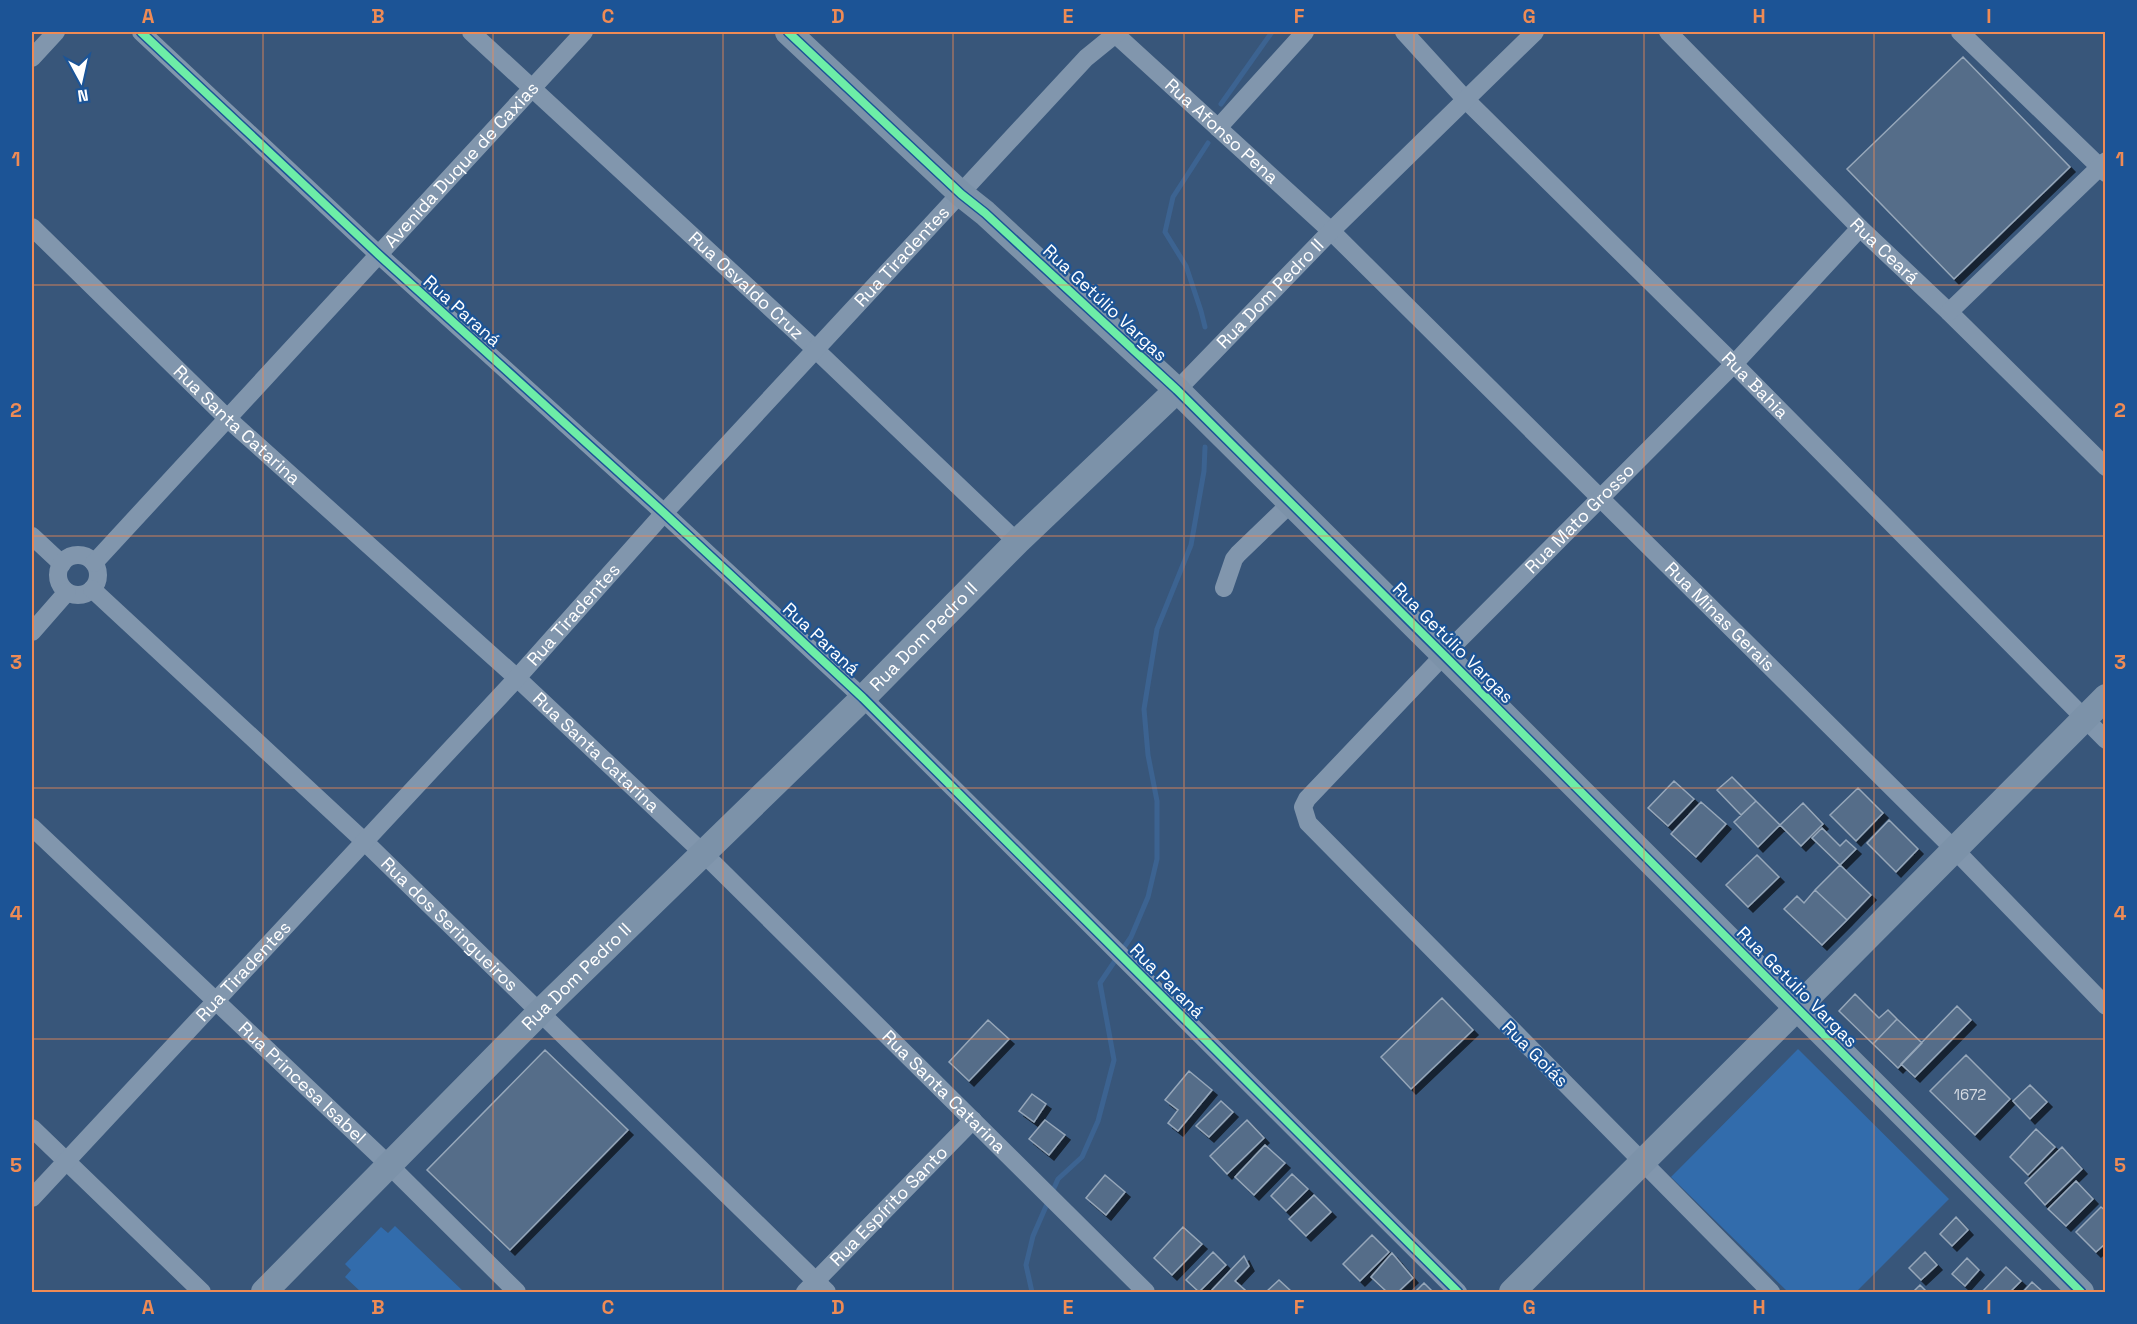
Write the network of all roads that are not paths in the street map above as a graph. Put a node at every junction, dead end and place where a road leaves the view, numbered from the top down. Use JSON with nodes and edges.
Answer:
{"nodes":[{"id":1,"x":56,"y":32,"type":"edge"},
{"id":2,"x":141,"y":32,"type":"edge"},
{"id":3,"x":471,"y":32,"type":"edge"},
{"id":4,"x":584,"y":32,"type":"edge"},
{"id":5,"x":788,"y":32,"type":"edge"},
{"id":6,"x":1116,"y":32,"type":"edge"},
{"id":7,"x":1305,"y":32,"type":"edge"},
{"id":8,"x":1404,"y":32,"type":"edge"},
{"id":9,"x":1534,"y":32,"type":"edge"},
{"id":10,"x":1668,"y":32,"type":"edge"},
{"id":11,"x":1960,"y":32,"type":"edge"},
{"id":12,"x":32,"y":58,"type":"edge"},
{"id":13,"x":532,"y":88,"type":"junction"},
{"id":14,"x":1466,"y":100,"type":"junction"},
{"id":15,"x":1218,"y":128,"type":"junction"},
{"id":16,"x":2103,"y":167,"type":"edge"},
{"id":17,"x":961,"y":194,"type":"junction"},
{"id":18,"x":32,"y":227,"type":"edge"},
{"id":19,"x":1860,"y":228,"type":"junction"},
{"id":20,"x":1331,"y":231,"type":"junction"},
{"id":21,"x":379,"y":255,"type":"junction"},
{"id":22,"x":1949,"y":312,"type":"junction"},
{"id":23,"x":816,"y":350,"type":"junction"},
{"id":24,"x":1734,"y":364,"type":"junction"},
{"id":25,"x":1177,"y":390,"type":"junction"},
{"id":26,"x":227,"y":418,"type":"junction"},
{"id":27,"x":2106,"y":467,"type":"edge"},
{"id":28,"x":1600,"y":498,"type":"junction"},
{"id":29,"x":1291,"y":503,"type":"junction"},
{"id":30,"x":664,"y":513,"type":"junction"},
{"id":31,"x":32,"y":536,"type":"edge"},
{"id":32,"x":1017,"y":542,"type":"junction"},
{"id":33,"x":94,"y":563,"type":"junction"},
{"id":34,"x":62,"y":564,"type":"junction"},
{"id":35,"x":1224,"y":588,"type":"dead end"},
{"id":36,"x":92,"y":590,"type":"junction"},
{"id":37,"x":67,"y":592,"type":"junction"},
{"id":38,"x":32,"y":632,"type":"edge"},
{"id":39,"x":1444,"y":655,"type":"junction"},
{"id":40,"x":517,"y":678,"type":"junction"},
{"id":41,"x":2106,"y":697,"type":"edge"},
{"id":42,"x":863,"y":698,"type":"junction"},
{"id":43,"x":2084,"y":718,"type":"junction"},
{"id":44,"x":2106,"y":740,"type":"edge"},
{"id":45,"x":1303,"y":813,"type":"joint"},
{"id":46,"x":32,"y":827,"type":"edge"},
{"id":47,"x":364,"y":842,"type":"junction"},
{"id":48,"x":1954,"y":849,"type":"junction"},
{"id":49,"x":702,"y":852,"type":"junction"},
{"id":50,"x":216,"y":1002,"type":"junction"},
{"id":51,"x":2106,"y":1006,"type":"edge"},
{"id":52,"x":1797,"y":1008,"type":"junction"},
{"id":53,"x":539,"y":1013,"type":"junction"},
{"id":54,"x":973,"y":1120,"type":"junction"},
{"id":55,"x":32,"y":1128,"type":"edge"},
{"id":56,"x":66,"y":1161,"type":"junction"},
{"id":57,"x":1642,"y":1162,"type":"junction"},
{"id":58,"x":388,"y":1164,"type":"junction"},
{"id":59,"x":32,"y":1198,"type":"edge"},
{"id":60,"x":816,"y":1289,"type":"edge"},
{"id":61,"x":202,"y":1293,"type":"edge"},
{"id":62,"x":264,"y":1293,"type":"edge"},
{"id":63,"x":517,"y":1293,"type":"edge"},
{"id":64,"x":1146,"y":1293,"type":"edge"},
{"id":65,"x":1458,"y":1293,"type":"edge"},
{"id":66,"x":1512,"y":1293,"type":"edge"},
{"id":67,"x":1771,"y":1293,"type":"edge"},
{"id":68,"x":2081,"y":1293,"type":"edge"}],
"edges":[{"from":1,"to":12,"type":"street"},
{"from":2,"to":21,"type":"street","name":"Rua Paraná"},
{"from":3,"to":13,"type":"street","name":"Rua Osvaldo Cruz"},
{"from":4,"to":13,"type":"street","name":"Avenida Duque de Caxias"},
{"from":5,"to":17,"type":"street","name":"Rua Getúlio Vargas"},
{"from":6,"to":15,"type":"street","name":"Rua Afonso Pena"},
{"from":6,"to":17,"type":"street","name":"Rua Tiradentes"},
{"from":7,"to":15,"type":"street"},
{"from":8,"to":14,"type":"street","name":"Rua Bahia"},
{"from":9,"to":14,"type":"street","name":"Rua Dom Pedro II"},
{"from":10,"to":19,"type":"street","name":"Rua Ceará"},
{"from":11,"to":16,"type":"street"},
{"from":13,"to":21,"type":"street","name":"Avenida Duque de Caxias"},
{"from":13,"to":23,"type":"street","name":"Rua Osvaldo Cruz"},
{"from":14,"to":20,"type":"street","name":"Rua Dom Pedro II"},
{"from":14,"to":24,"type":"street","name":"Rua Bahia"},
{"from":15,"to":20,"type":"street","name":"Rua Afonso Pena"},
{"from":16,"to":22,"type":"street"},
{"from":17,"to":23,"type":"street","name":"Rua Tiradentes"},
{"from":17,"to":25,"type":"street","name":"Rua Getúlio Vargas"},
{"from":18,"to":26,"type":"street","name":"Rua Santa Catarina"},
{"from":19,"to":22,"type":"street","name":"Rua Ceará"},
{"from":19,"to":24,"type":"street","name":"Rua Mato Grosso"},
{"from":20,"to":25,"type":"street","name":"Rua Dom Pedro II"},
{"from":20,"to":28,"type":"street","name":"Rua Minas Gerais"},
{"from":21,"to":26,"type":"street","name":"Avenida Duque de Caxias"},
{"from":21,"to":30,"type":"street","name":"Rua Paraná"},
{"from":22,"to":27,"type":"street","name":"Rua Ceará"},
{"from":23,"to":30,"type":"street","name":"Rua Tiradentes"},
{"from":23,"to":32,"type":"street","name":"Rua Osvaldo Cruz"},
{"from":24,"to":28,"type":"street","name":"Rua Mato Grosso"},
{"from":24,"to":43,"type":"street","name":"Rua Bahia"},
{"from":25,"to":29,"type":"street","name":"Rua Getúlio Vargas"},
{"from":25,"to":32,"type":"street","name":"Rua Dom Pedro II"},
{"from":26,"to":33,"type":"street","name":"Avenida Duque de Caxias"},
{"from":26,"to":40,"type":"street","name":"Rua Santa Catarina"},
{"from":28,"to":39,"type":"street","name":"Rua Mato Grosso"},
{"from":28,"to":48,"type":"street","name":"Rua Minas Gerais"},
{"from":29,"to":35,"type":"street"},
{"from":29,"to":39,"type":"street","name":"Rua Getúlio Vargas"},
{"from":30,"to":40,"type":"street","name":"Rua Tiradentes"},
{"from":30,"to":42,"type":"street","name":"Rua Paraná"},
{"from":31,"to":34,"type":"street"},
{"from":32,"to":42,"type":"street","name":"Rua Dom Pedro II"},
{"from":33,"to":34,"type":"street"},
{"from":33,"to":36,"type":"street"},
{"from":34,"to":37,"type":"street"},
{"from":36,"to":37,"type":"street"},
{"from":36,"to":47,"type":"street","name":"Rua dos Seringueiros"},
{"from":37,"to":38,"type":"street"},
{"from":39,"to":45,"type":"street","name":"Rua Mato Grosso"},
{"from":39,"to":52,"type":"street","name":"Rua Getúlio Vargas"},
{"from":40,"to":47,"type":"street","name":"Rua Tiradentes"},
{"from":40,"to":49,"type":"street","name":"Rua Santa Catarina"},
{"from":41,"to":43,"type":"street"},
{"from":42,"to":49,"type":"street","name":"Rua Dom Pedro II"},
{"from":42,"to":65,"type":"street","name":"Rua Paraná"},
{"from":43,"to":44,"type":"street","name":"Rua Bahia"},
{"from":43,"to":48,"type":"street"},
{"from":45,"to":57,"type":"street","name":"Rua Goiás"},
{"from":46,"to":50,"type":"street","name":"Rua Princesa Isabel"},
{"from":47,"to":50,"type":"street","name":"Rua Tiradentes"},
{"from":47,"to":53,"type":"street","name":"Rua dos Seringueiros"},
{"from":48,"to":51,"type":"street","name":"Rua Minas Gerais"},
{"from":48,"to":52,"type":"street"},
{"from":49,"to":53,"type":"street","name":"Rua Dom Pedro II"},
{"from":49,"to":54,"type":"street","name":"Rua Santa Catarina"},
{"from":50,"to":56,"type":"street","name":"Rua Tiradentes"},
{"from":50,"to":58,"type":"street","name":"Rua Princesa Isabel"},
{"from":52,"to":57,"type":"street"},
{"from":52,"to":68,"type":"street","name":"Rua Getúlio Vargas"},
{"from":53,"to":58,"type":"street","name":"Rua Dom Pedro II"},
{"from":53,"to":60,"type":"street","name":"Rua dos Seringueiros"},
{"from":54,"to":60,"type":"street","name":"Rua Espírito Santo"},
{"from":54,"to":64,"type":"street","name":"Rua Santa Catarina"},
{"from":55,"to":56,"type":"street"},
{"from":56,"to":59,"type":"street","name":"Rua Tiradentes"},
{"from":56,"to":61,"type":"street"},
{"from":57,"to":66,"type":"street"},
{"from":57,"to":67,"type":"street","name":"Rua Goiás"},
{"from":58,"to":62,"type":"street","name":"Rua Dom Pedro II"},
{"from":58,"to":63,"type":"street","name":"Rua Princesa Isabel"}]}
